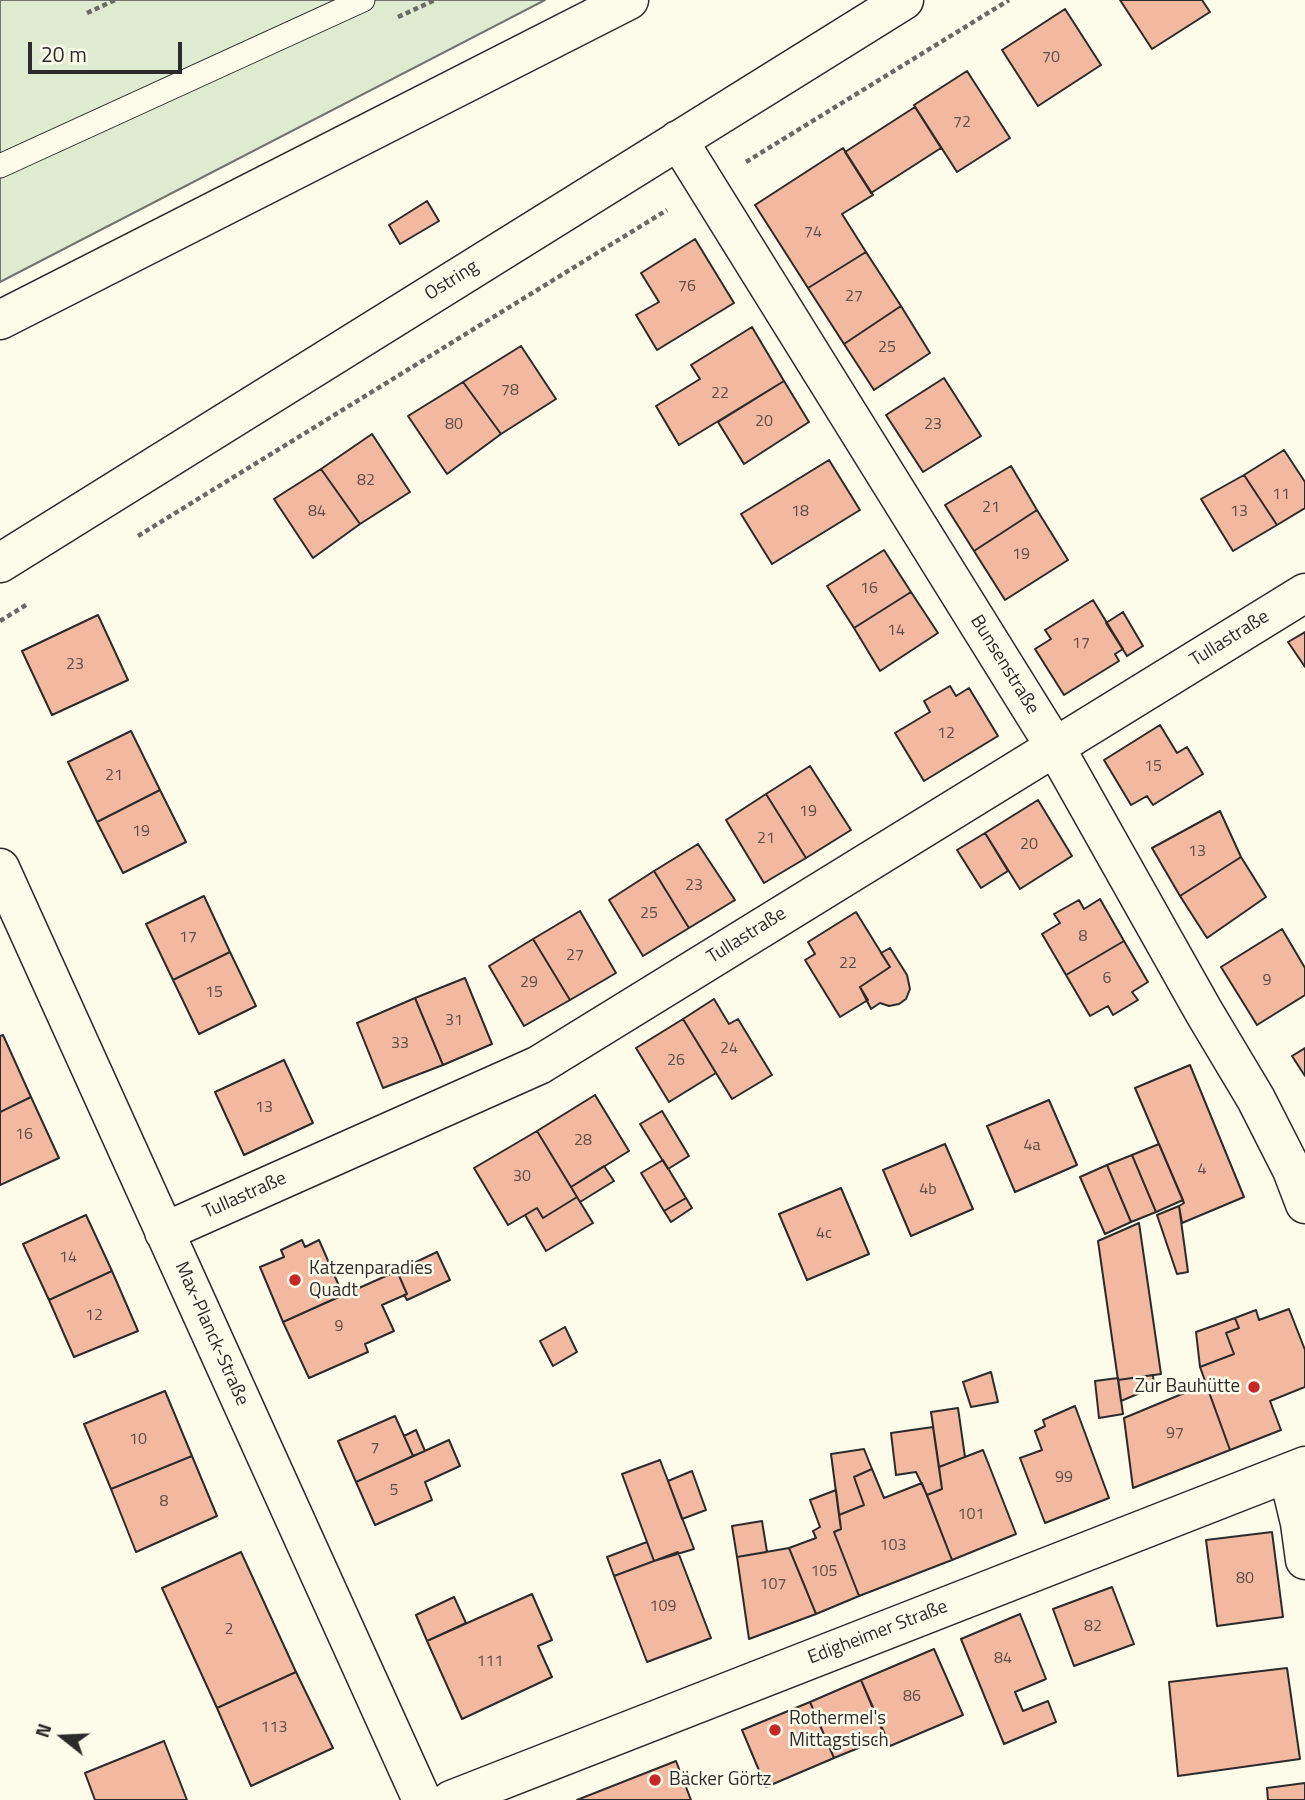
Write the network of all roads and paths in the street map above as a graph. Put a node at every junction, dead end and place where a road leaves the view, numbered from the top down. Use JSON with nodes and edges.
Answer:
{"nodes":[{"id":1,"x":114,"y":0,"type":"edge"},
{"id":2,"x":363,"y":0,"type":"edge"},
{"id":3,"x":629,"y":0,"type":"edge"},
{"id":4,"x":904,"y":0,"type":"edge"},
{"id":5,"x":1009,"y":0,"type":"edge"},
{"id":6,"x":87,"y":13,"type":"dead end"},
{"id":7,"x":678,"y":140,"type":"junction"},
{"id":8,"x":0,"y":166,"type":"edge"},
{"id":9,"x":706,"y":186,"type":"junction"},
{"id":10,"x":0,"y":320,"type":"edge"},
{"id":11,"x":129,"y":541,"type":"dead end"},
{"id":12,"x":0,"y":563,"type":"edge"},
{"id":13,"x":1305,"y":593,"type":"edge"},
{"id":14,"x":35,"y":599,"type":"dead end"},
{"id":15,"x":0,"y":621,"type":"edge"},
{"id":16,"x":1055,"y":747,"type":"junction"},
{"id":17,"x":0,"y":868,"type":"edge"},
{"id":18,"x":1305,"y":1204,"type":"edge"},
{"id":19,"x":164,"y":1232,"type":"junction"},
{"id":20,"x":1296,"y":1469,"type":"edge"},
{"id":21,"x":1305,"y":1560,"type":"edge"},
{"id":22,"x":422,"y":1800,"type":"edge"},
{"id":23,"x":451,"y":1800,"type":"edge"}],
"edges":[{"from":1,"to":6,"type":"path"},
{"from":2,"to":8,"type":"lane"},
{"from":3,"to":10,"type":"street"},
{"from":4,"to":7,"type":"street","name":"Ostring"},
{"from":5,"to":9,"type":"path"},
{"from":7,"to":9,"type":"street","name":"Bunsenstraße"},
{"from":7,"to":12,"type":"street","name":"Ostring"},
{"from":9,"to":11,"type":"path"},
{"from":9,"to":16,"type":"street","name":"Bunsenstraße"},
{"from":13,"to":16,"type":"street","name":"Tullastraße"},
{"from":14,"to":15,"type":"path"},
{"from":16,"to":18,"type":"street","name":"Bunsenstraße"},
{"from":16,"to":19,"type":"street","name":"Tullastraße"},
{"from":17,"to":19,"type":"street","name":"Max-Planck-Straße"},
{"from":19,"to":22,"type":"street","name":"Max-Planck-Straße"},
{"from":20,"to":21,"type":"street"},
{"from":20,"to":23,"type":"street","name":"Edigheimer Straße"}]}
